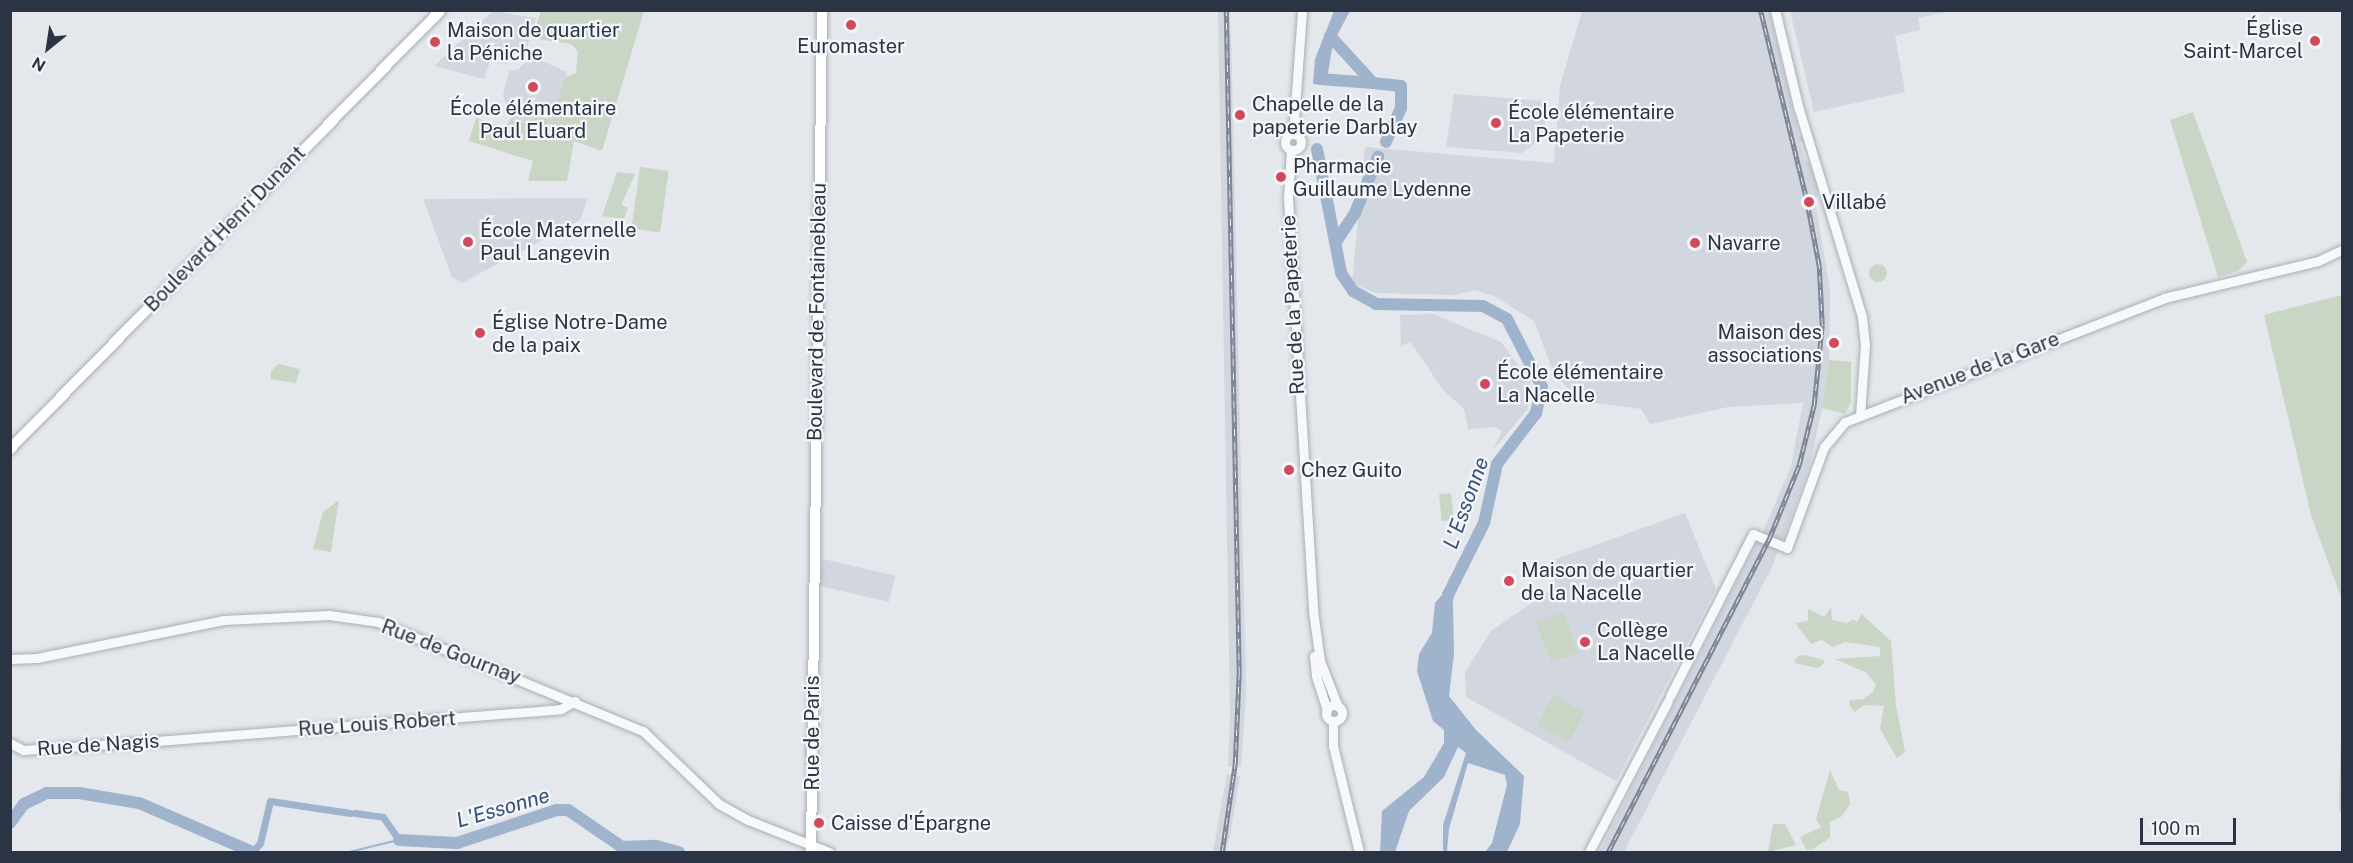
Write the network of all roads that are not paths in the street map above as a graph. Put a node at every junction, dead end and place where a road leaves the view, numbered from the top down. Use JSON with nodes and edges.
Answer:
{"nodes":[{"id":1,"x":441,"y":10,"type":"edge"},
{"id":2,"x":822,"y":10,"type":"edge"},
{"id":3,"x":1302,"y":10,"type":"edge"},
{"id":4,"x":1775,"y":10,"type":"edge"},
{"id":5,"x":2343,"y":250,"type":"edge"},
{"id":6,"x":1860,"y":416,"type":"junction"},
{"id":7,"x":10,"y":449,"type":"edge"},
{"id":8,"x":812,"y":614,"type":"joint"},
{"id":9,"x":10,"y":659,"type":"edge"},
{"id":10,"x":1320,"y":676,"type":"junction"},
{"id":11,"x":575,"y":701,"type":"junction"},
{"id":12,"x":1338,"y":707,"type":"junction"},
{"id":13,"x":1327,"y":710,"type":"junction"},
{"id":14,"x":1333,"y":721,"type":"junction"},
{"id":15,"x":176,"y":739,"type":"joint"},
{"id":16,"x":10,"y":743,"type":"edge"},
{"id":17,"x":811,"y":848,"type":"edge"},
{"id":18,"x":829,"y":852,"type":"edge"},
{"id":19,"x":1359,"y":852,"type":"edge"},
{"id":20,"x":1589,"y":852,"type":"edge"}],
"edges":[{"from":1,"to":7,"type":"main road","name":"Boulevard Henri Dunant"},
{"from":2,"to":8,"type":"main road","name":"Boulevard de Fontainebleau"},
{"from":3,"to":10,"type":"street","name":"Rue de la Papeterie"},
{"from":4,"to":6,"type":"street"},
{"from":5,"to":6,"type":"street","name":"Avenue de la Gare"},
{"from":6,"to":20,"type":"street","name":"Avenue de la Gare"},
{"from":8,"to":17,"type":"main road","name":"Rue de Paris"},
{"from":9,"to":11,"type":"street","name":"Rue de Gournay"},
{"from":10,"to":12,"type":"street"},
{"from":10,"to":13,"type":"street"},
{"from":11,"to":15,"type":"street","name":"Rue Louis Robert"},
{"from":11,"to":17,"type":"street","name":"Rue de Gournay"},
{"from":12,"to":13,"type":"street"},
{"from":12,"to":14,"type":"street"},
{"from":13,"to":14,"type":"street"},
{"from":14,"to":19,"type":"street"},
{"from":15,"to":16,"type":"street","name":"Rue de Nagis"},
{"from":17,"to":18,"type":"street","name":"Rue de Gournay"}]}
